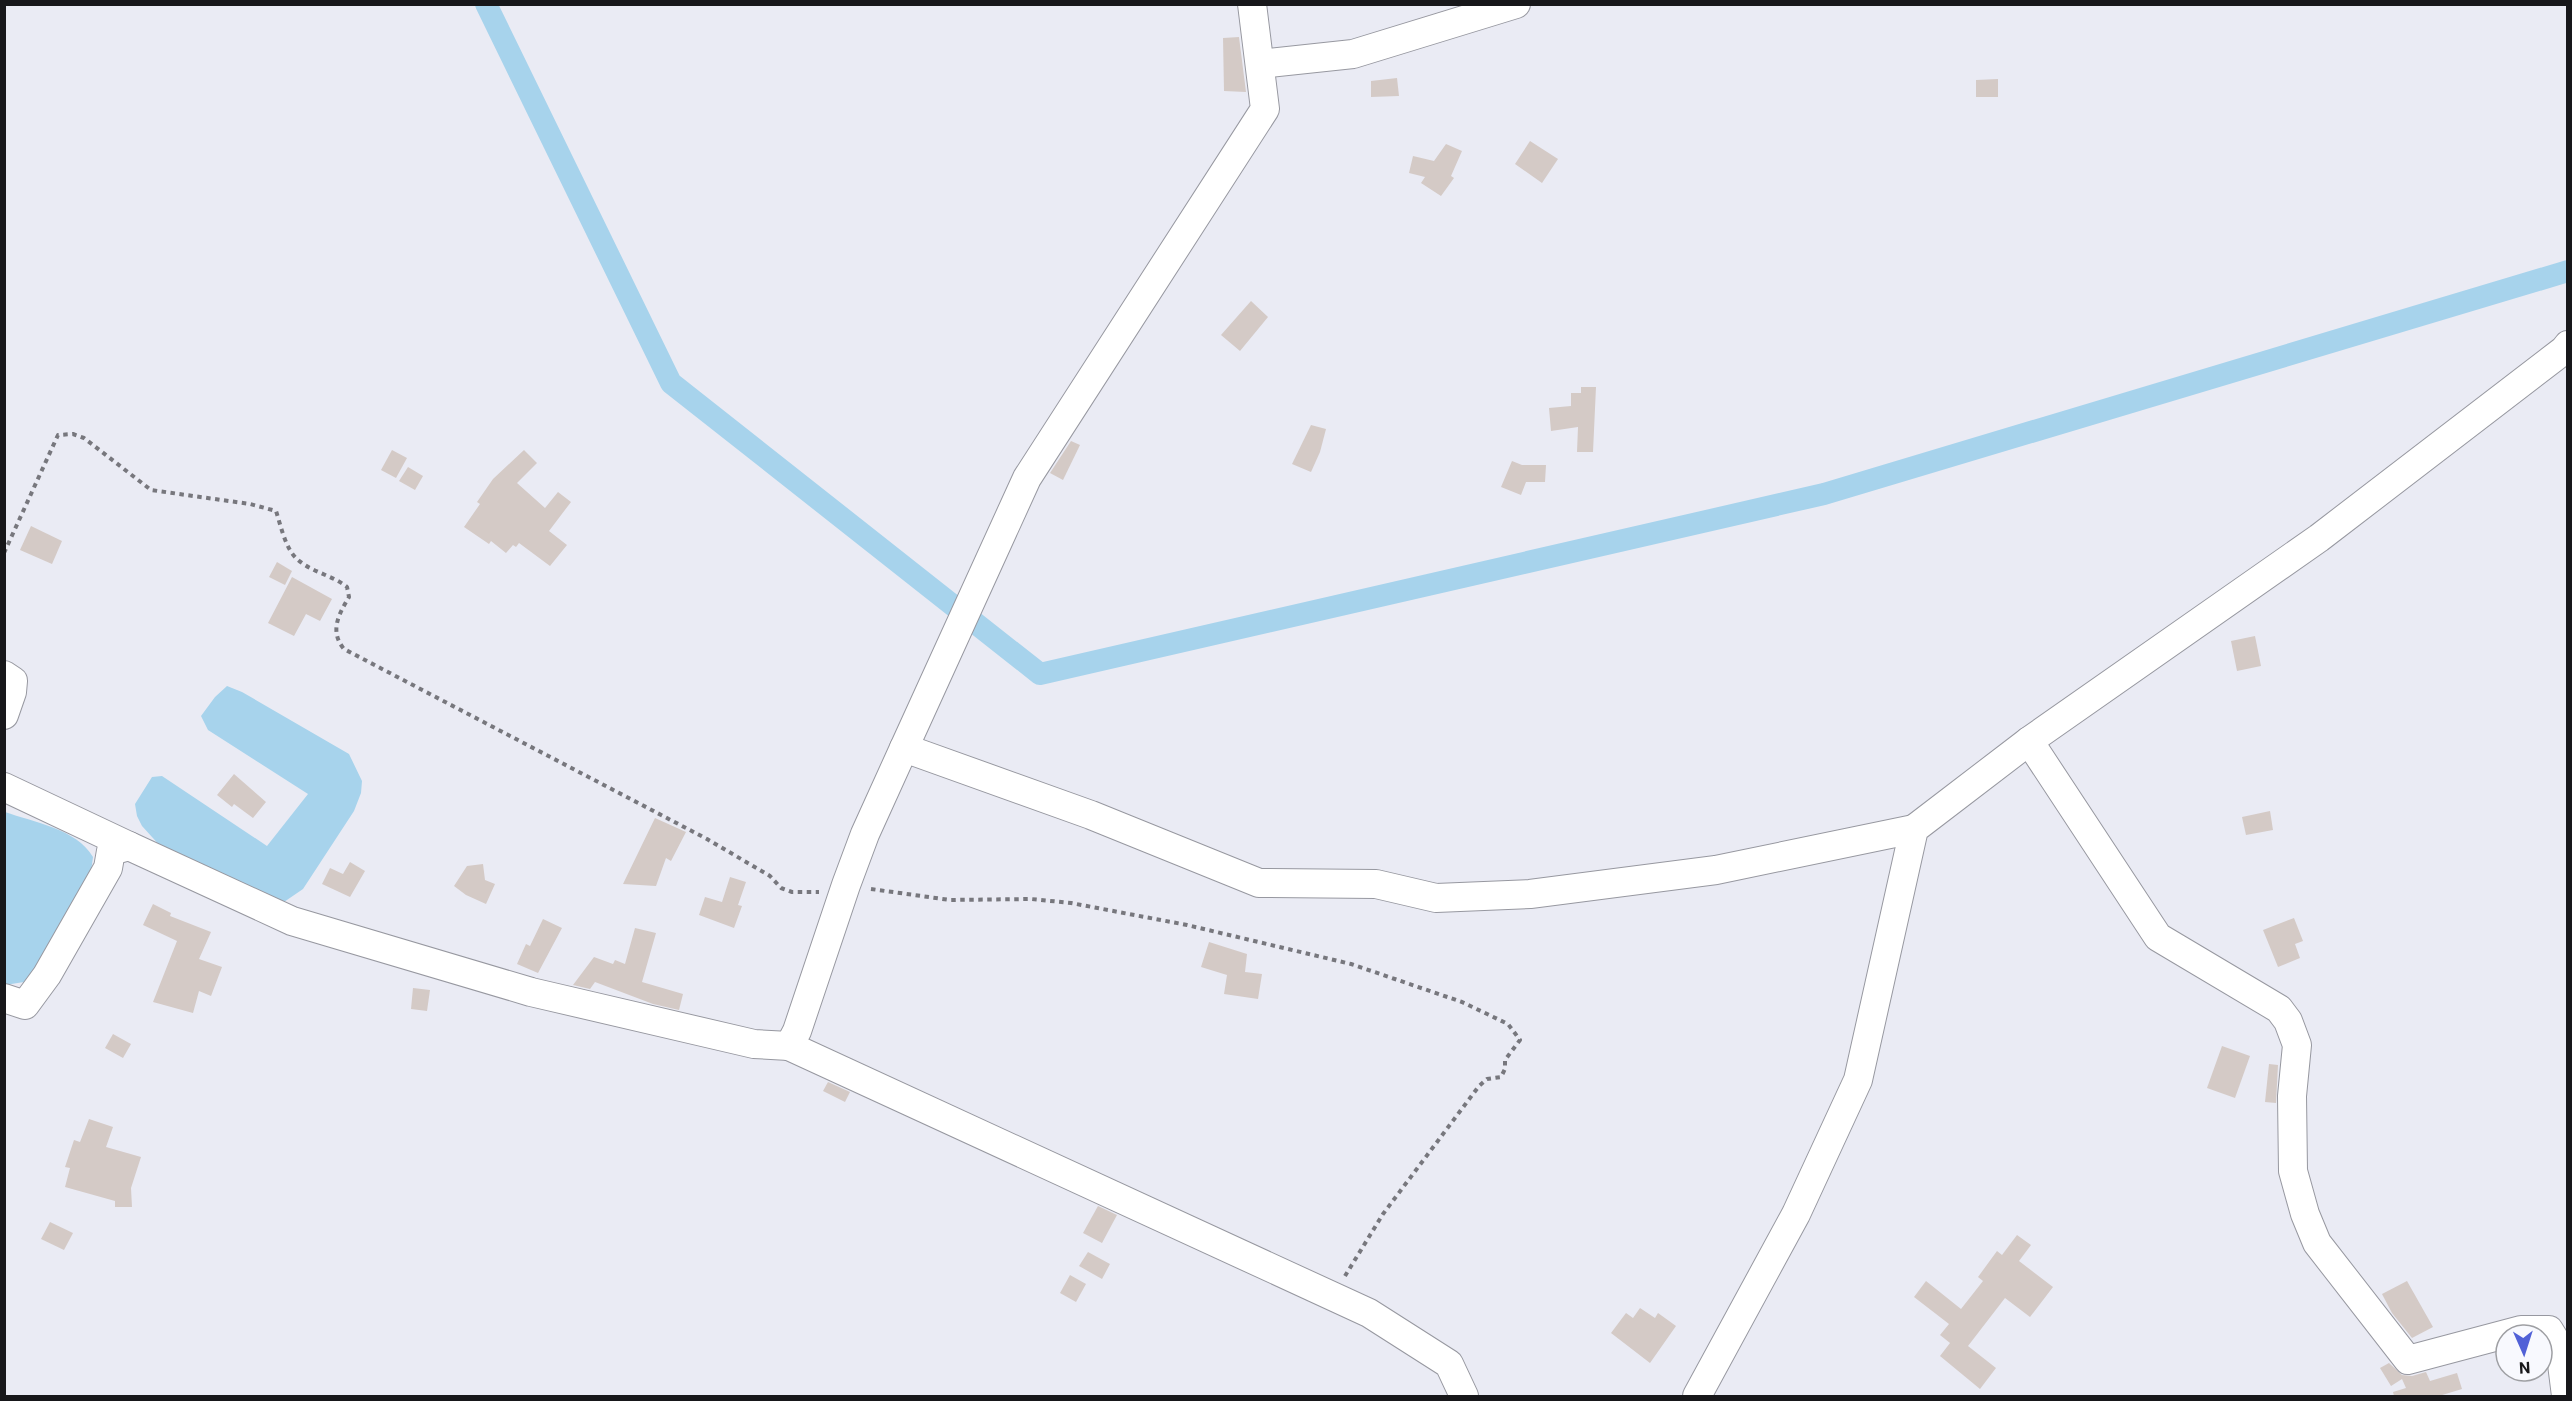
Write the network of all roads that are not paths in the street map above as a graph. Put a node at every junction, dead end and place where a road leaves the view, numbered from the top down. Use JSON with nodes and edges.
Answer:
{"nodes":[{"id":1,"x":1252,"y":4,"type":"edge"},
{"id":2,"x":1516,"y":4,"type":"edge"},
{"id":3,"x":1260,"y":64,"type":"junction"},
{"id":4,"x":2568,"y":345,"type":"edge"},
{"id":5,"x":4,"y":675,"type":"edge"},
{"id":6,"x":4,"y":715,"type":"edge"},
{"id":7,"x":2029,"y":741,"type":"junction"},
{"id":8,"x":904,"y":748,"type":"junction"},
{"id":9,"x":4,"y":787,"type":"edge"},
{"id":10,"x":1914,"y":829,"type":"junction"},
{"id":11,"x":129,"y":846,"type":"junction"},
{"id":12,"x":4,"y":998,"type":"edge"},
{"id":13,"x":789,"y":1046,"type":"junction"},
{"id":14,"x":1464,"y":1396,"type":"edge"},
{"id":15,"x":1697,"y":1396,"type":"edge"},
{"id":16,"x":2566,"y":1396,"type":"edge"}],
"edges":[{"from":1,"to":3,"type":"street"},
{"from":2,"to":3,"type":"street"},
{"from":3,"to":8,"type":"street"},
{"from":4,"to":7,"type":"street"},
{"from":5,"to":6,"type":"street"},
{"from":7,"to":10,"type":"street"},
{"from":7,"to":16,"type":"street"},
{"from":8,"to":10,"type":"street"},
{"from":8,"to":13,"type":"street"},
{"from":9,"to":11,"type":"street"},
{"from":10,"to":15,"type":"street"},
{"from":11,"to":12,"type":"street"},
{"from":11,"to":13,"type":"street"},
{"from":13,"to":14,"type":"street"}]}
